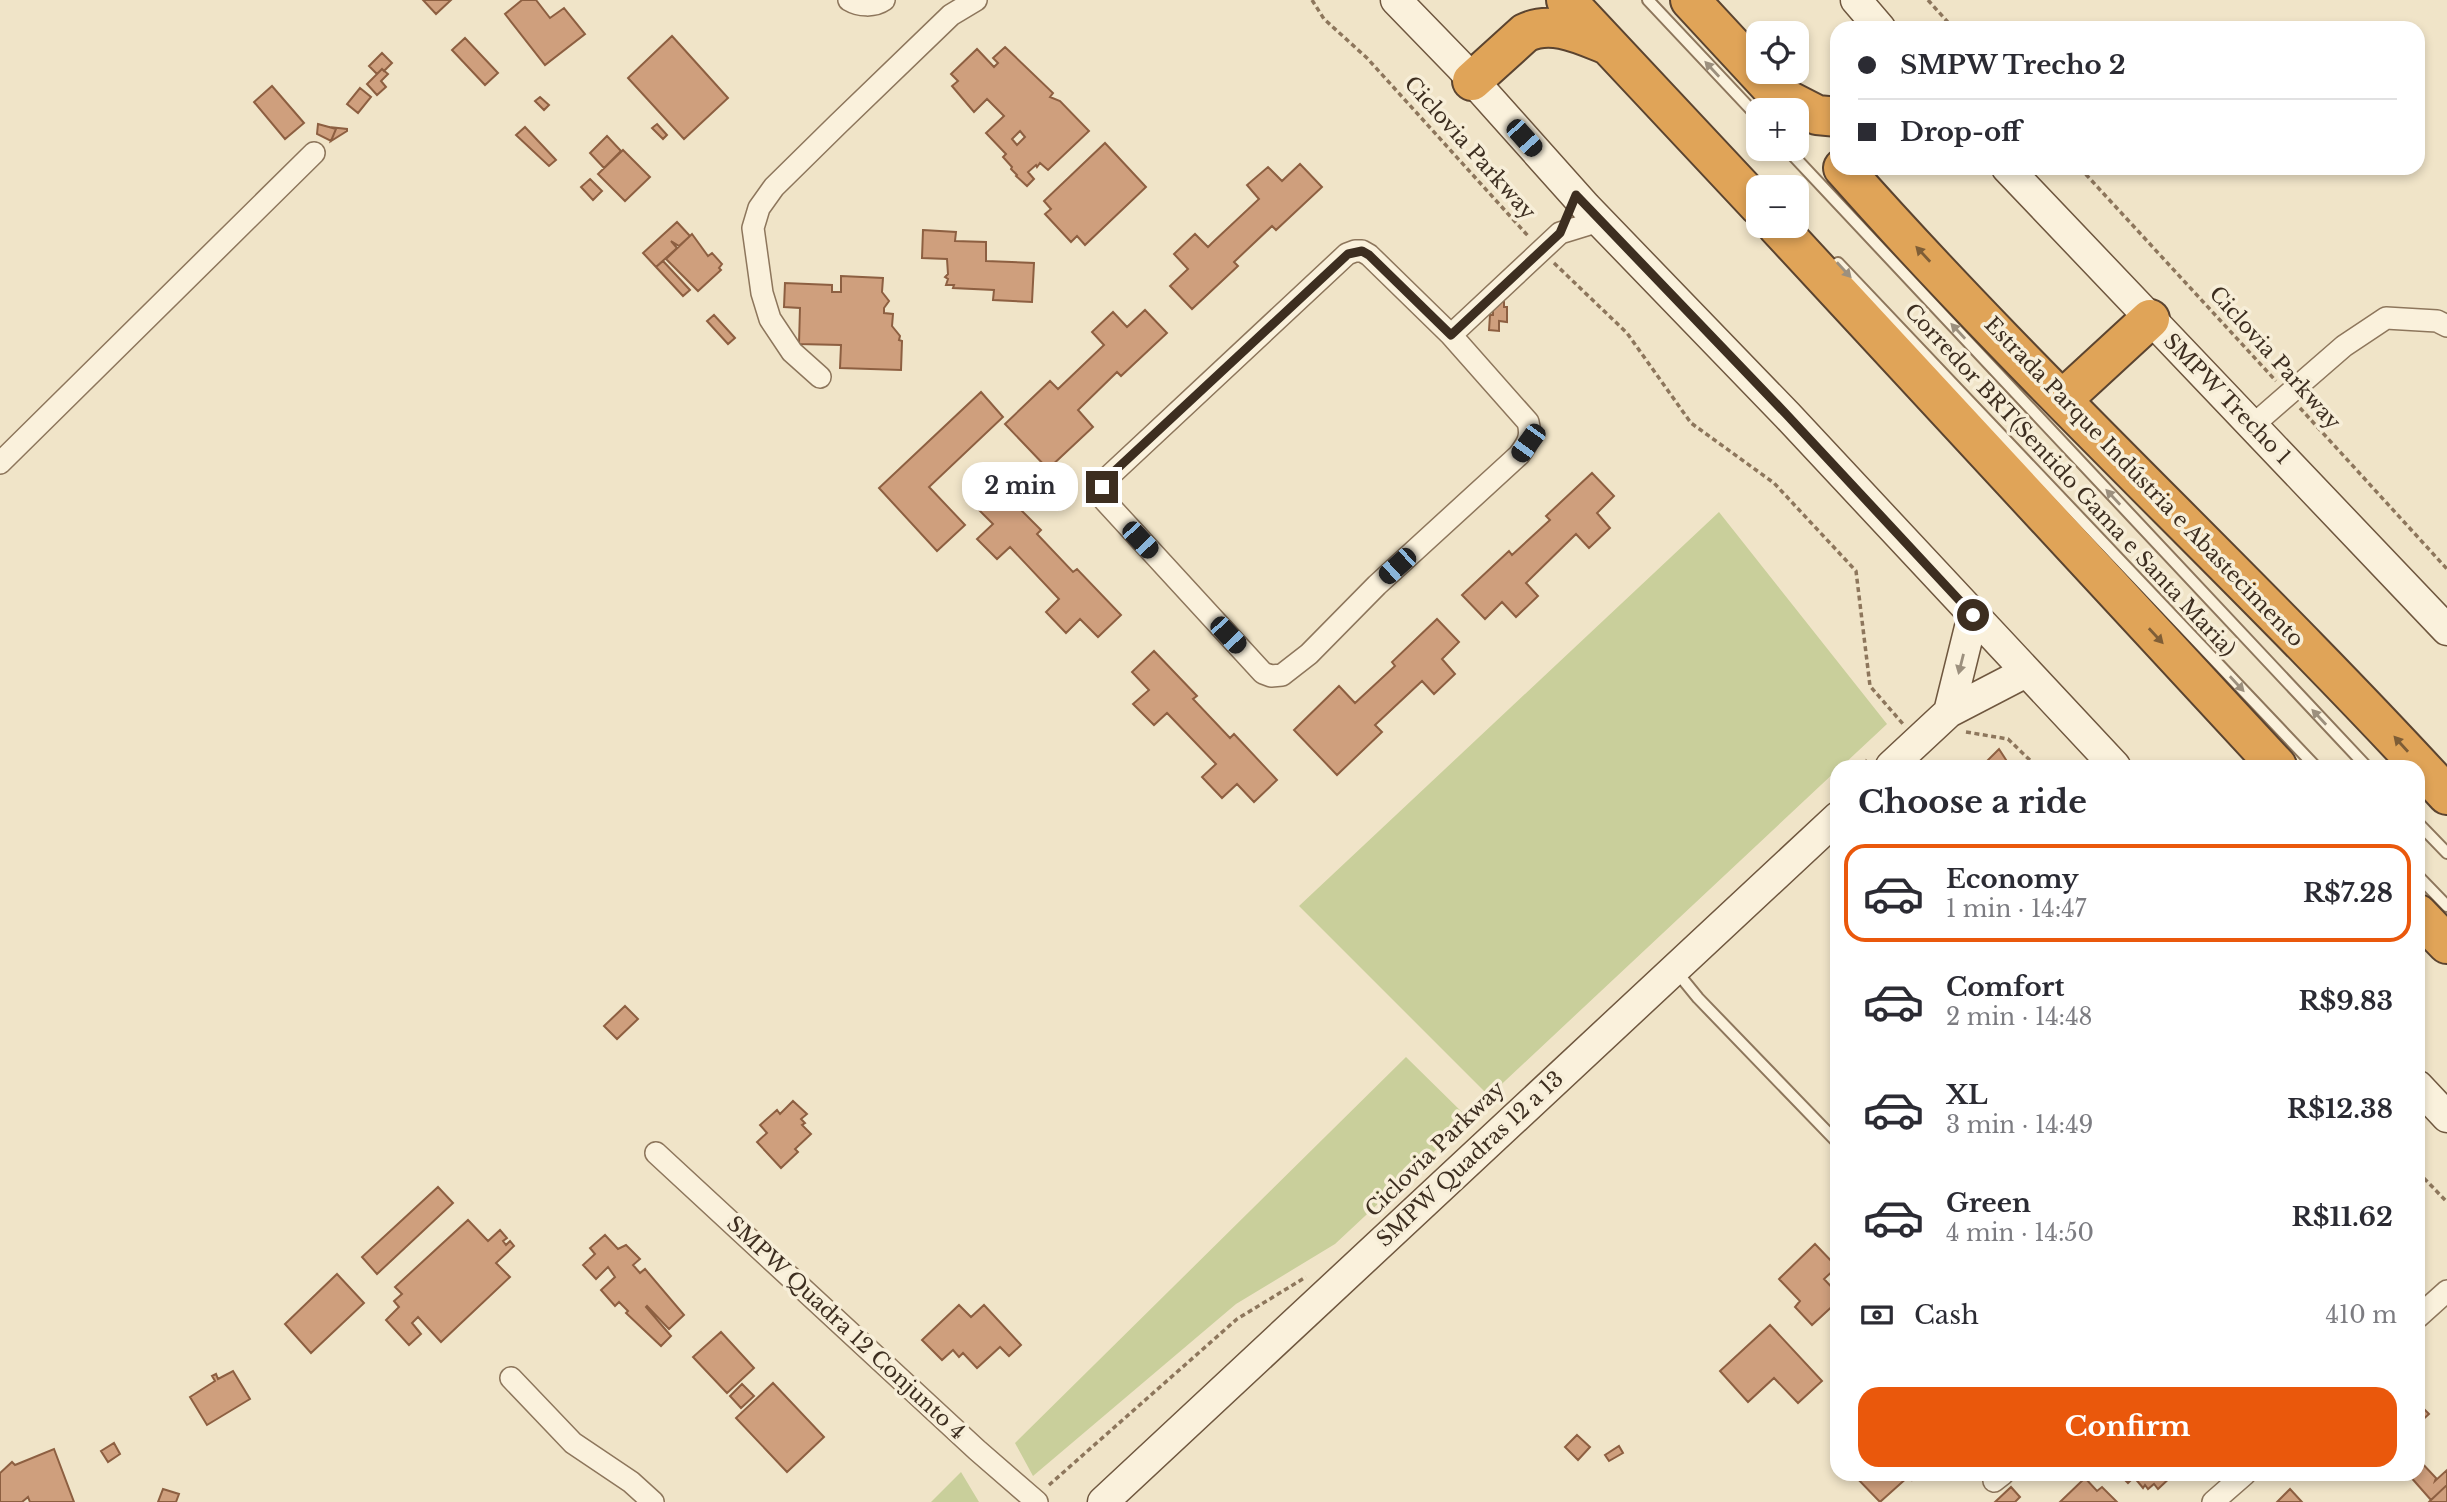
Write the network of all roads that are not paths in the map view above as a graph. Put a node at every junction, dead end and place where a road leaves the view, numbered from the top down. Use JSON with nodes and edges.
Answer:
{"nodes":[{"id":1,"x":849,"y":0,"type":"edge"},
{"id":2,"x":884,"y":0,"type":"edge"},
{"id":3,"x":976,"y":0,"type":"edge"},
{"id":4,"x":1396,"y":0,"type":"edge"},
{"id":5,"x":1526,"y":0,"type":"edge"},
{"id":6,"x":1566,"y":0,"type":"edge"},
{"id":7,"x":1648,"y":0,"type":"edge"},
{"id":8,"x":1690,"y":0,"type":"edge"},
{"id":9,"x":1859,"y":1,"type":"edge"},
{"id":10,"x":1875,"y":21,"type":"edge"},
{"id":11,"x":1609,"y":45,"type":"junction"},
{"id":12,"x":1466,"y":74,"type":"junction"},
{"id":13,"x":1767,"y":98,"type":"edge"},
{"id":14,"x":1772,"y":98,"type":"edge"},
{"id":15,"x":1809,"y":114,"type":"edge"},
{"id":16,"x":1830,"y":116,"type":"edge"},
{"id":17,"x":1809,"y":135,"type":"edge"},
{"id":18,"x":314,"y":153,"type":"dead end"},
{"id":19,"x":1830,"y":155,"type":"edge"},
{"id":20,"x":1798,"y":161,"type":"edge"},
{"id":21,"x":2014,"y":175,"type":"edge"},
{"id":22,"x":1867,"y":184,"type":"edge"},
{"id":23,"x":1746,"y":192,"type":"edge"},
{"id":24,"x":1576,"y":195,"type":"junction"},
{"id":25,"x":1599,"y":221,"type":"junction"},
{"id":26,"x":1560,"y":233,"type":"junction"},
{"id":27,"x":1788,"y":238,"type":"edge"},
{"id":28,"x":1826,"y":251,"type":"dead end"},
{"id":29,"x":2150,"y":319,"type":"junction"},
{"id":30,"x":2447,"y":326,"type":"edge"},
{"id":31,"x":1451,"y":335,"type":"junction"},
{"id":32,"x":820,"y":377,"type":"dead end"},
{"id":33,"x":2062,"y":400,"type":"junction"},
{"id":34,"x":2252,"y":426,"type":"junction"},
{"id":35,"x":0,"y":463,"type":"edge"},
{"id":36,"x":1973,"y":615,"type":"junction"},
{"id":37,"x":2443,"y":620,"type":"edge"},
{"id":38,"x":2026,"y":672,"type":"junction"},
{"id":39,"x":1942,"y":719,"type":"junction"},
{"id":40,"x":1898,"y":760,"type":"edge"},
{"id":41,"x":2109,"y":760,"type":"edge"},
{"id":42,"x":2271,"y":760,"type":"edge"},
{"id":43,"x":2309,"y":760,"type":"edge"},
{"id":44,"x":2360,"y":760,"type":"edge"},
{"id":45,"x":2415,"y":760,"type":"edge"},
{"id":46,"x":2425,"y":771,"type":"edge"},
{"id":47,"x":2447,"y":795,"type":"edge"},
{"id":48,"x":1830,"y":824,"type":"edge"},
{"id":49,"x":2425,"y":829,"type":"edge"},
{"id":50,"x":2447,"y":853,"type":"edge"},
{"id":51,"x":2425,"y":883,"type":"edge"},
{"id":52,"x":2447,"y":906,"type":"edge"},
{"id":53,"x":2425,"y":922,"type":"edge"},
{"id":54,"x":2447,"y":944,"type":"edge"},
{"id":55,"x":1675,"y":969,"type":"junction"},
{"id":56,"x":2425,"y":1094,"type":"edge"},
{"id":57,"x":2447,"y":1117,"type":"edge"},
{"id":58,"x":1830,"y":1135,"type":"edge"},
{"id":59,"x":656,"y":1153,"type":"dead end"},
{"id":60,"x":2447,"y":1291,"type":"edge"},
{"id":61,"x":2425,"y":1311,"type":"edge"},
{"id":62,"x":512,"y":1378,"type":"dead end"},
{"id":63,"x":2237,"y":1481,"type":"edge"},
{"id":64,"x":1036,"y":1500,"type":"edge"},
{"id":65,"x":653,"y":1502,"type":"edge"},
{"id":66,"x":1103,"y":1502,"type":"edge"},
{"id":67,"x":2213,"y":1502,"type":"edge"}],
"edges":[{"from":1,"to":2,"type":"street"},
{"from":3,"to":32,"type":"street"},
{"from":4,"to":12,"type":"street"},
{"from":5,"to":12,"type":"highway"},
{"from":6,"to":11,"type":"highway"},
{"from":13,"to":7,"type":"lane","one_way":true},
{"from":8,"to":14,"type":"highway"},
{"from":9,"to":10,"type":"street"},
{"from":11,"to":12,"type":"highway"},
{"from":11,"to":23,"type":"highway"},
{"from":12,"to":24,"type":"street"},
{"from":15,"to":16,"type":"highway"},
{"from":17,"to":19,"type":"highway"},
{"from":18,"to":35,"type":"street"},
{"from":44,"to":20,"type":"lane","one_way":true},
{"from":21,"to":29,"type":"street","name":"SMPW Trecho 1"},
{"from":33,"to":22,"type":"highway","name":"Estrada Parque Indústria e Abastecimento","one_way":true},
{"from":24,"to":25,"type":"street"},
{"from":24,"to":26,"type":"street"},
{"from":25,"to":26,"type":"street"},
{"from":25,"to":36,"type":"street"},
{"from":26,"to":31,"type":"street"},
{"from":27,"to":42,"type":"highway","one_way":true},
{"from":28,"to":43,"type":"lane","name":"Corredor BRT(Sentido Gama e Santa Maria)","one_way":true},
{"from":29,"to":33,"type":"highway"},
{"from":29,"to":34,"type":"street","name":"SMPW Trecho 1"},
{"from":30,"to":34,"type":"street"},
{"from":31,"to":31,"type":"street"},
{"from":45,"to":33,"type":"highway","name":"Estrada Parque Indústria e Abastecimento","one_way":true},
{"from":34,"to":37,"type":"street","name":"SMPW Trecho 1"},
{"from":36,"to":38,"type":"street"},
{"from":36,"to":39,"type":"street","one_way":true},
{"from":38,"to":39,"type":"street"},
{"from":38,"to":41,"type":"street"},
{"from":39,"to":40,"type":"street"},
{"from":47,"to":46,"type":"highway","name":"Estrada Parque Indústria e Abastecimento","one_way":true},
{"from":48,"to":55,"type":"street","name":"SMPW Quadras 12 a 13"},
{"from":49,"to":50,"type":"lane"},
{"from":51,"to":52,"type":"lane"},
{"from":53,"to":54,"type":"highway"},
{"from":55,"to":58,"type":"lane"},
{"from":55,"to":66,"type":"street","name":"SMPW Quadras 12 a 13"},
{"from":56,"to":57,"type":"street"},
{"from":59,"to":64,"type":"street","name":"SMPW Quadra 12 Conjunto 4"},
{"from":60,"to":61,"type":"street"},
{"from":62,"to":65,"type":"street"},
{"from":63,"to":67,"type":"street"}]}
